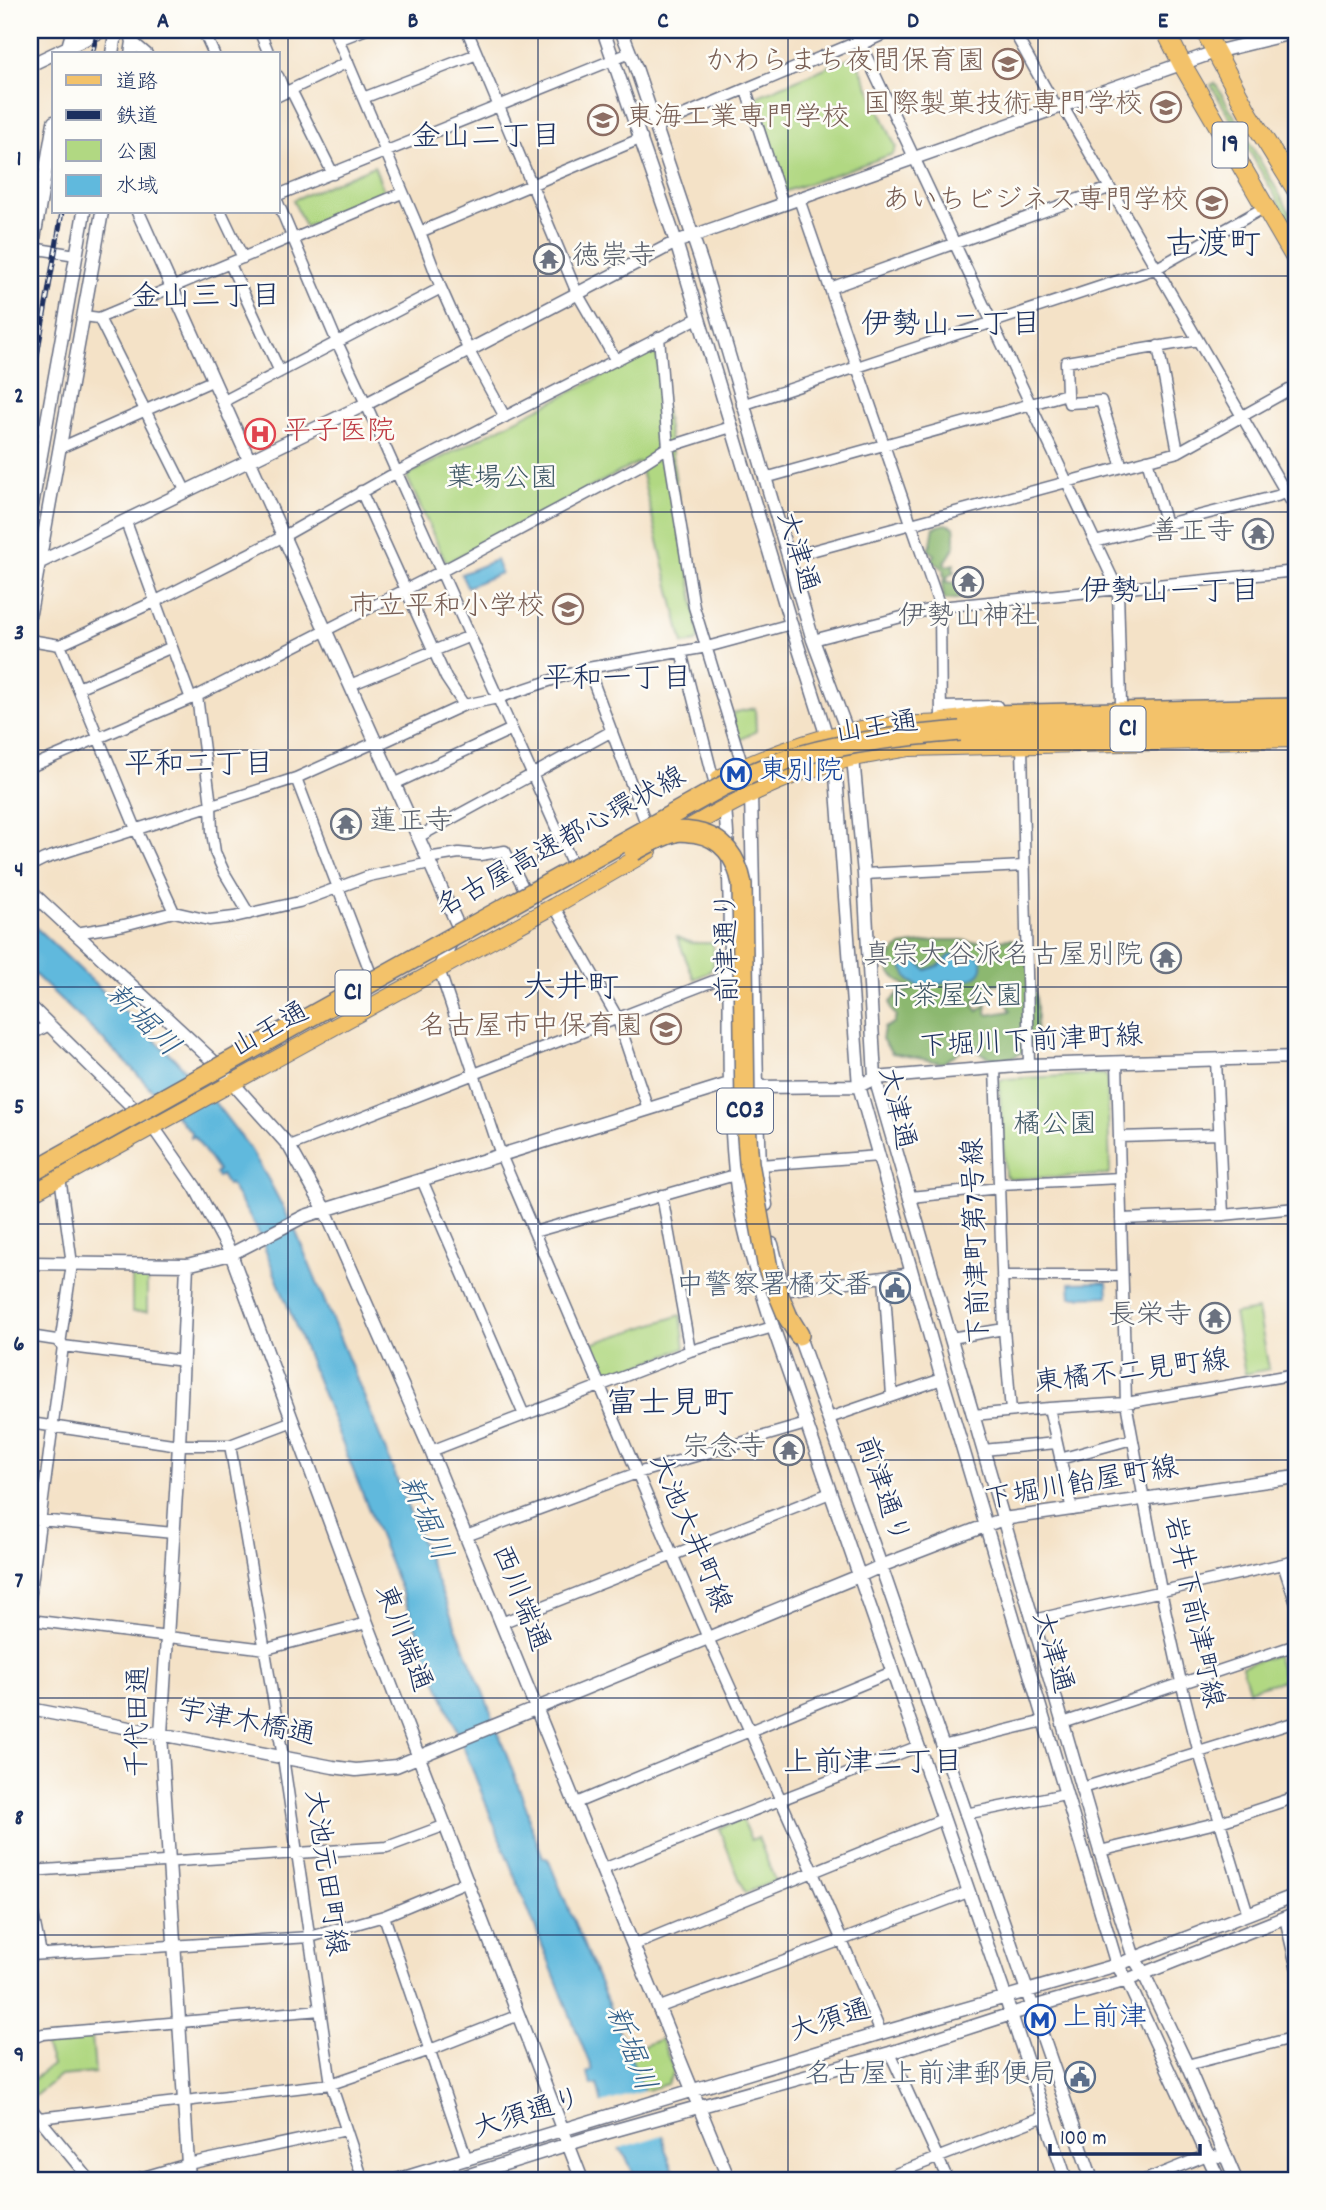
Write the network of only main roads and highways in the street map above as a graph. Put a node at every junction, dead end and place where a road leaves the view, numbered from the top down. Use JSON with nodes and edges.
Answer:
{"nodes":[{"id":1,"x":1165,"y":30,"type":"edge"},
{"id":2,"x":1204,"y":30,"type":"edge"},
{"id":3,"x":1296,"y":190,"type":"edge"},
{"id":4,"x":1296,"y":260,"type":"edge"},
{"id":5,"x":1296,"y":711,"type":"edge"},
{"id":6,"x":941,"y":715,"type":"junction"},
{"id":7,"x":1296,"y":723,"type":"edge"},
{"id":8,"x":1296,"y":739,"type":"edge"},
{"id":9,"x":410,"y":961,"type":"junction"},
{"id":10,"x":30,"y":1164,"type":"edge"},
{"id":11,"x":30,"y":1173,"type":"edge"},
{"id":12,"x":30,"y":1194,"type":"edge"},
{"id":13,"x":799,"y":1335,"type":"road end"}],
"edges":[{"from":1,"to":4,"type":"highway","number":"19"},
{"from":2,"to":3,"type":"highway","number":"19"},
{"from":5,"to":6,"type":"main road","name":"山王通"},
{"from":5,"to":6,"type":"highway"},
{"from":6,"to":10,"type":"main road","name":"山王通"},
{"from":7,"to":9,"type":"highway","name":"名古屋高速都心環状線","number":"C1","bridge":true},
{"from":8,"to":12,"type":"main road","name":"山王通"},
{"from":9,"to":11,"type":"highway","name":"名古屋高速都心環状線","number":"C1","bridge":true},
{"from":9,"to":13,"type":"highway","number":"C03","bridge":true}]}
